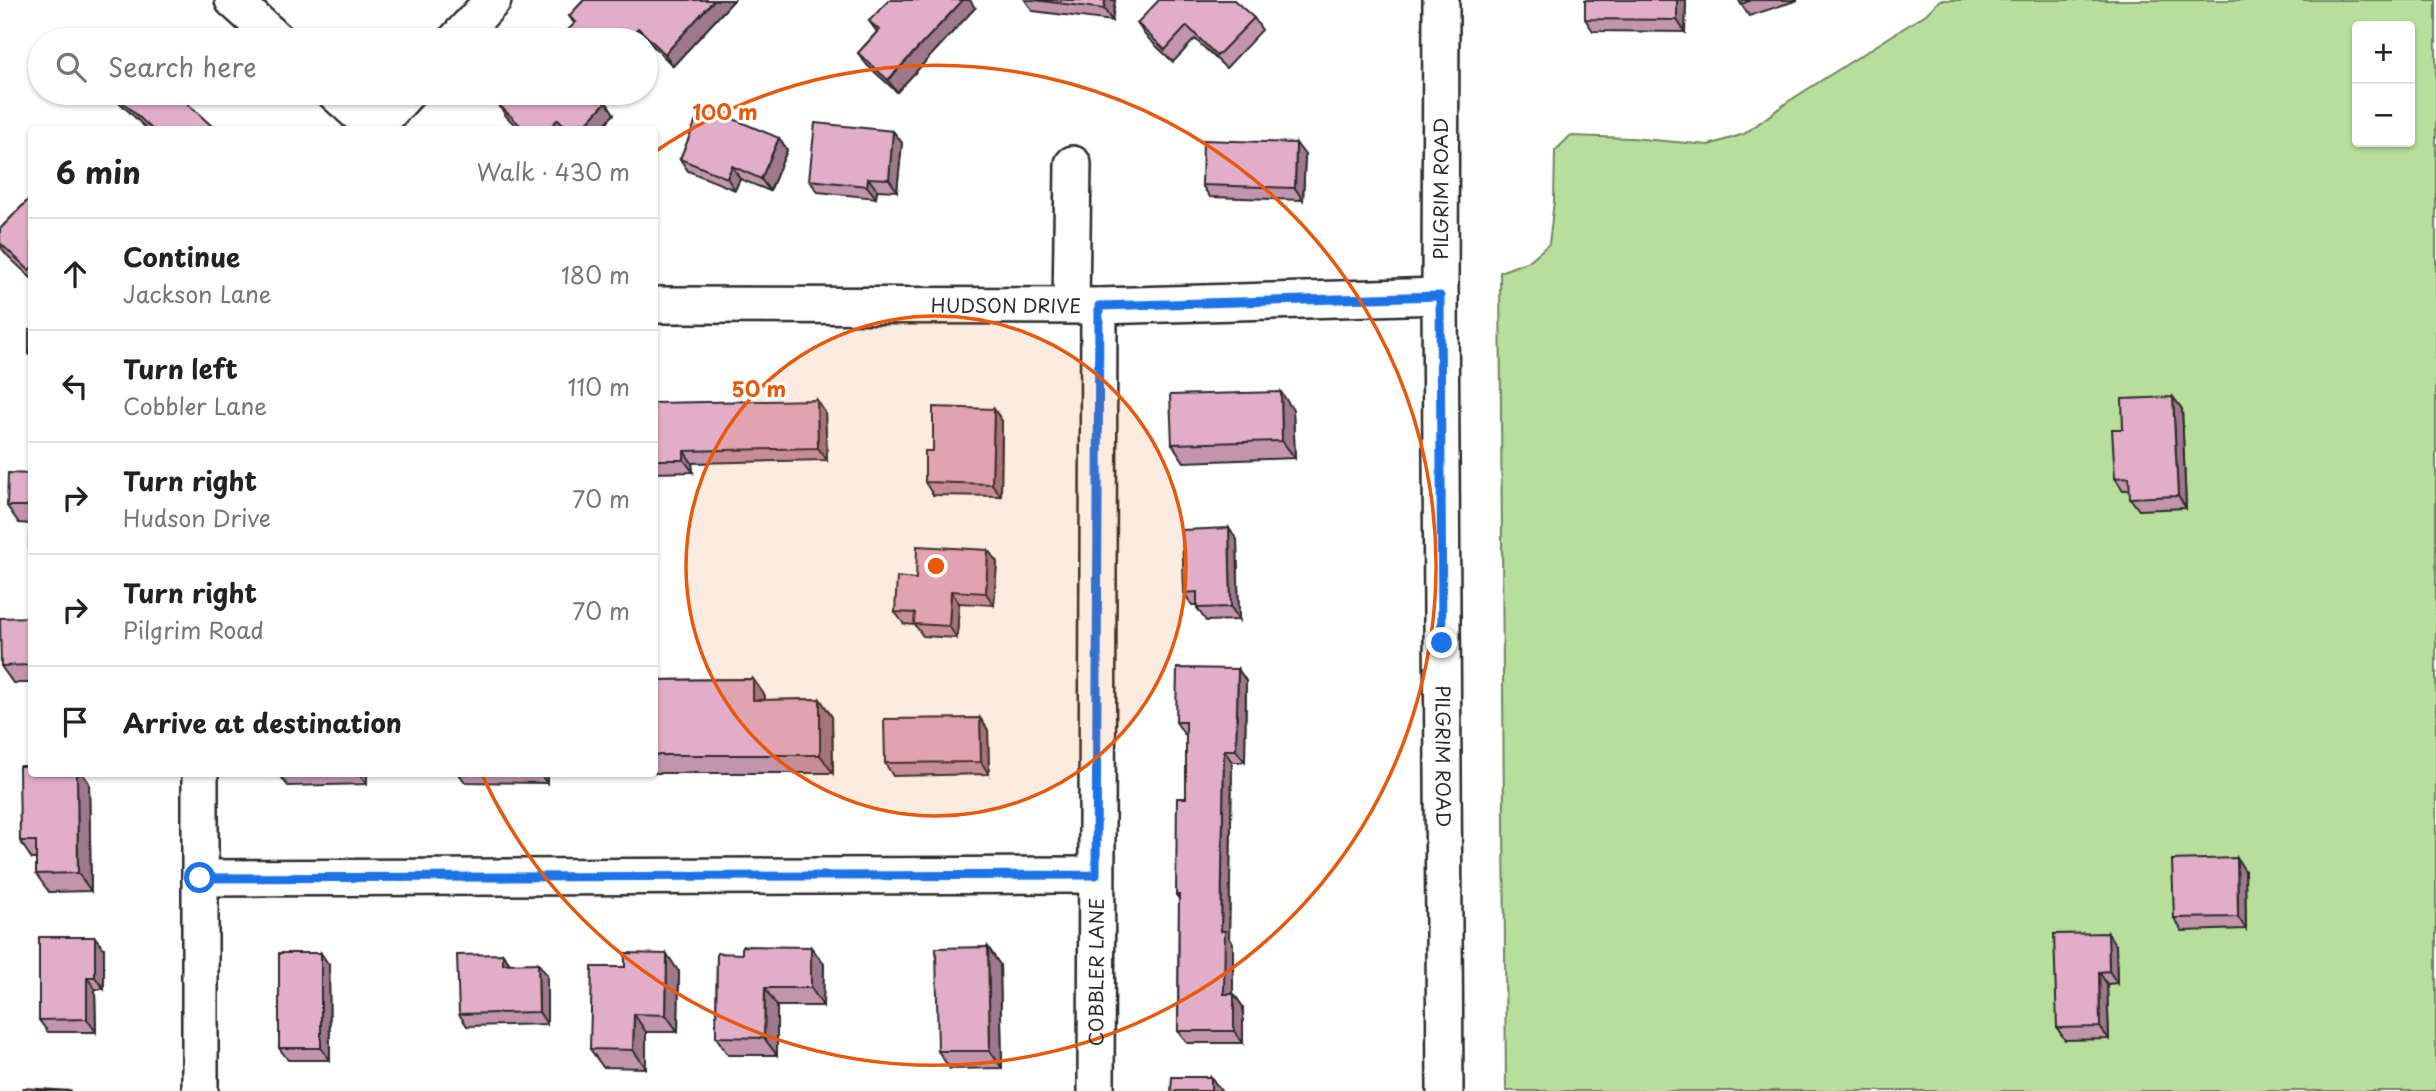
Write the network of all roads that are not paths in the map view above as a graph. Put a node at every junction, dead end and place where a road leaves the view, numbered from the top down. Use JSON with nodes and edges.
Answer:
{"nodes":[{"id":1,"x":233,"y":0,"type":"edge"},
{"id":2,"x":493,"y":0,"type":"edge"},
{"id":3,"x":1441,"y":0,"type":"edge"},
{"id":4,"x":264,"y":28,"type":"edge"},
{"id":5,"x":467,"y":28,"type":"edge"},
{"id":6,"x":348,"y":105,"type":"edge"},
{"id":7,"x":396,"y":105,"type":"edge"},
{"id":8,"x":372,"y":126,"type":"edge"},
{"id":9,"x":378,"y":126,"type":"edge"},
{"id":10,"x":1073,"y":164,"type":"dead end"},
{"id":11,"x":1440,"y":296,"type":"junction"},
{"id":12,"x":658,"y":305,"type":"edge"},
{"id":13,"x":1085,"y":305,"type":"junction"},
{"id":14,"x":200,"y":777,"type":"edge"},
{"id":15,"x":1096,"y":875,"type":"junction"},
{"id":16,"x":200,"y":878,"type":"junction"},
{"id":17,"x":200,"y":1091,"type":"edge"},
{"id":18,"x":1096,"y":1091,"type":"edge"},
{"id":19,"x":1445,"y":1091,"type":"edge"}],
"edges":[{"from":1,"to":4,"type":"street"},
{"from":2,"to":5,"type":"street"},
{"from":3,"to":11,"type":"street","name":"PILGRIM ROAD"},
{"from":6,"to":8,"type":"street"},
{"from":7,"to":9,"type":"street"},
{"from":10,"to":13,"type":"street","name":"COBBLER LANE"},
{"from":11,"to":13,"type":"street","name":"HUDSON DRIVE"},
{"from":11,"to":19,"type":"street","name":"PILGRIM ROAD"},
{"from":12,"to":13,"type":"street","name":"HUDSON DRIVE"},
{"from":13,"to":15,"type":"street","name":"COBBLER LANE"},
{"from":14,"to":16,"type":"street"},
{"from":15,"to":16,"type":"street"},
{"from":15,"to":18,"type":"street","name":"COBBLER LANE"},
{"from":16,"to":17,"type":"street"}]}
